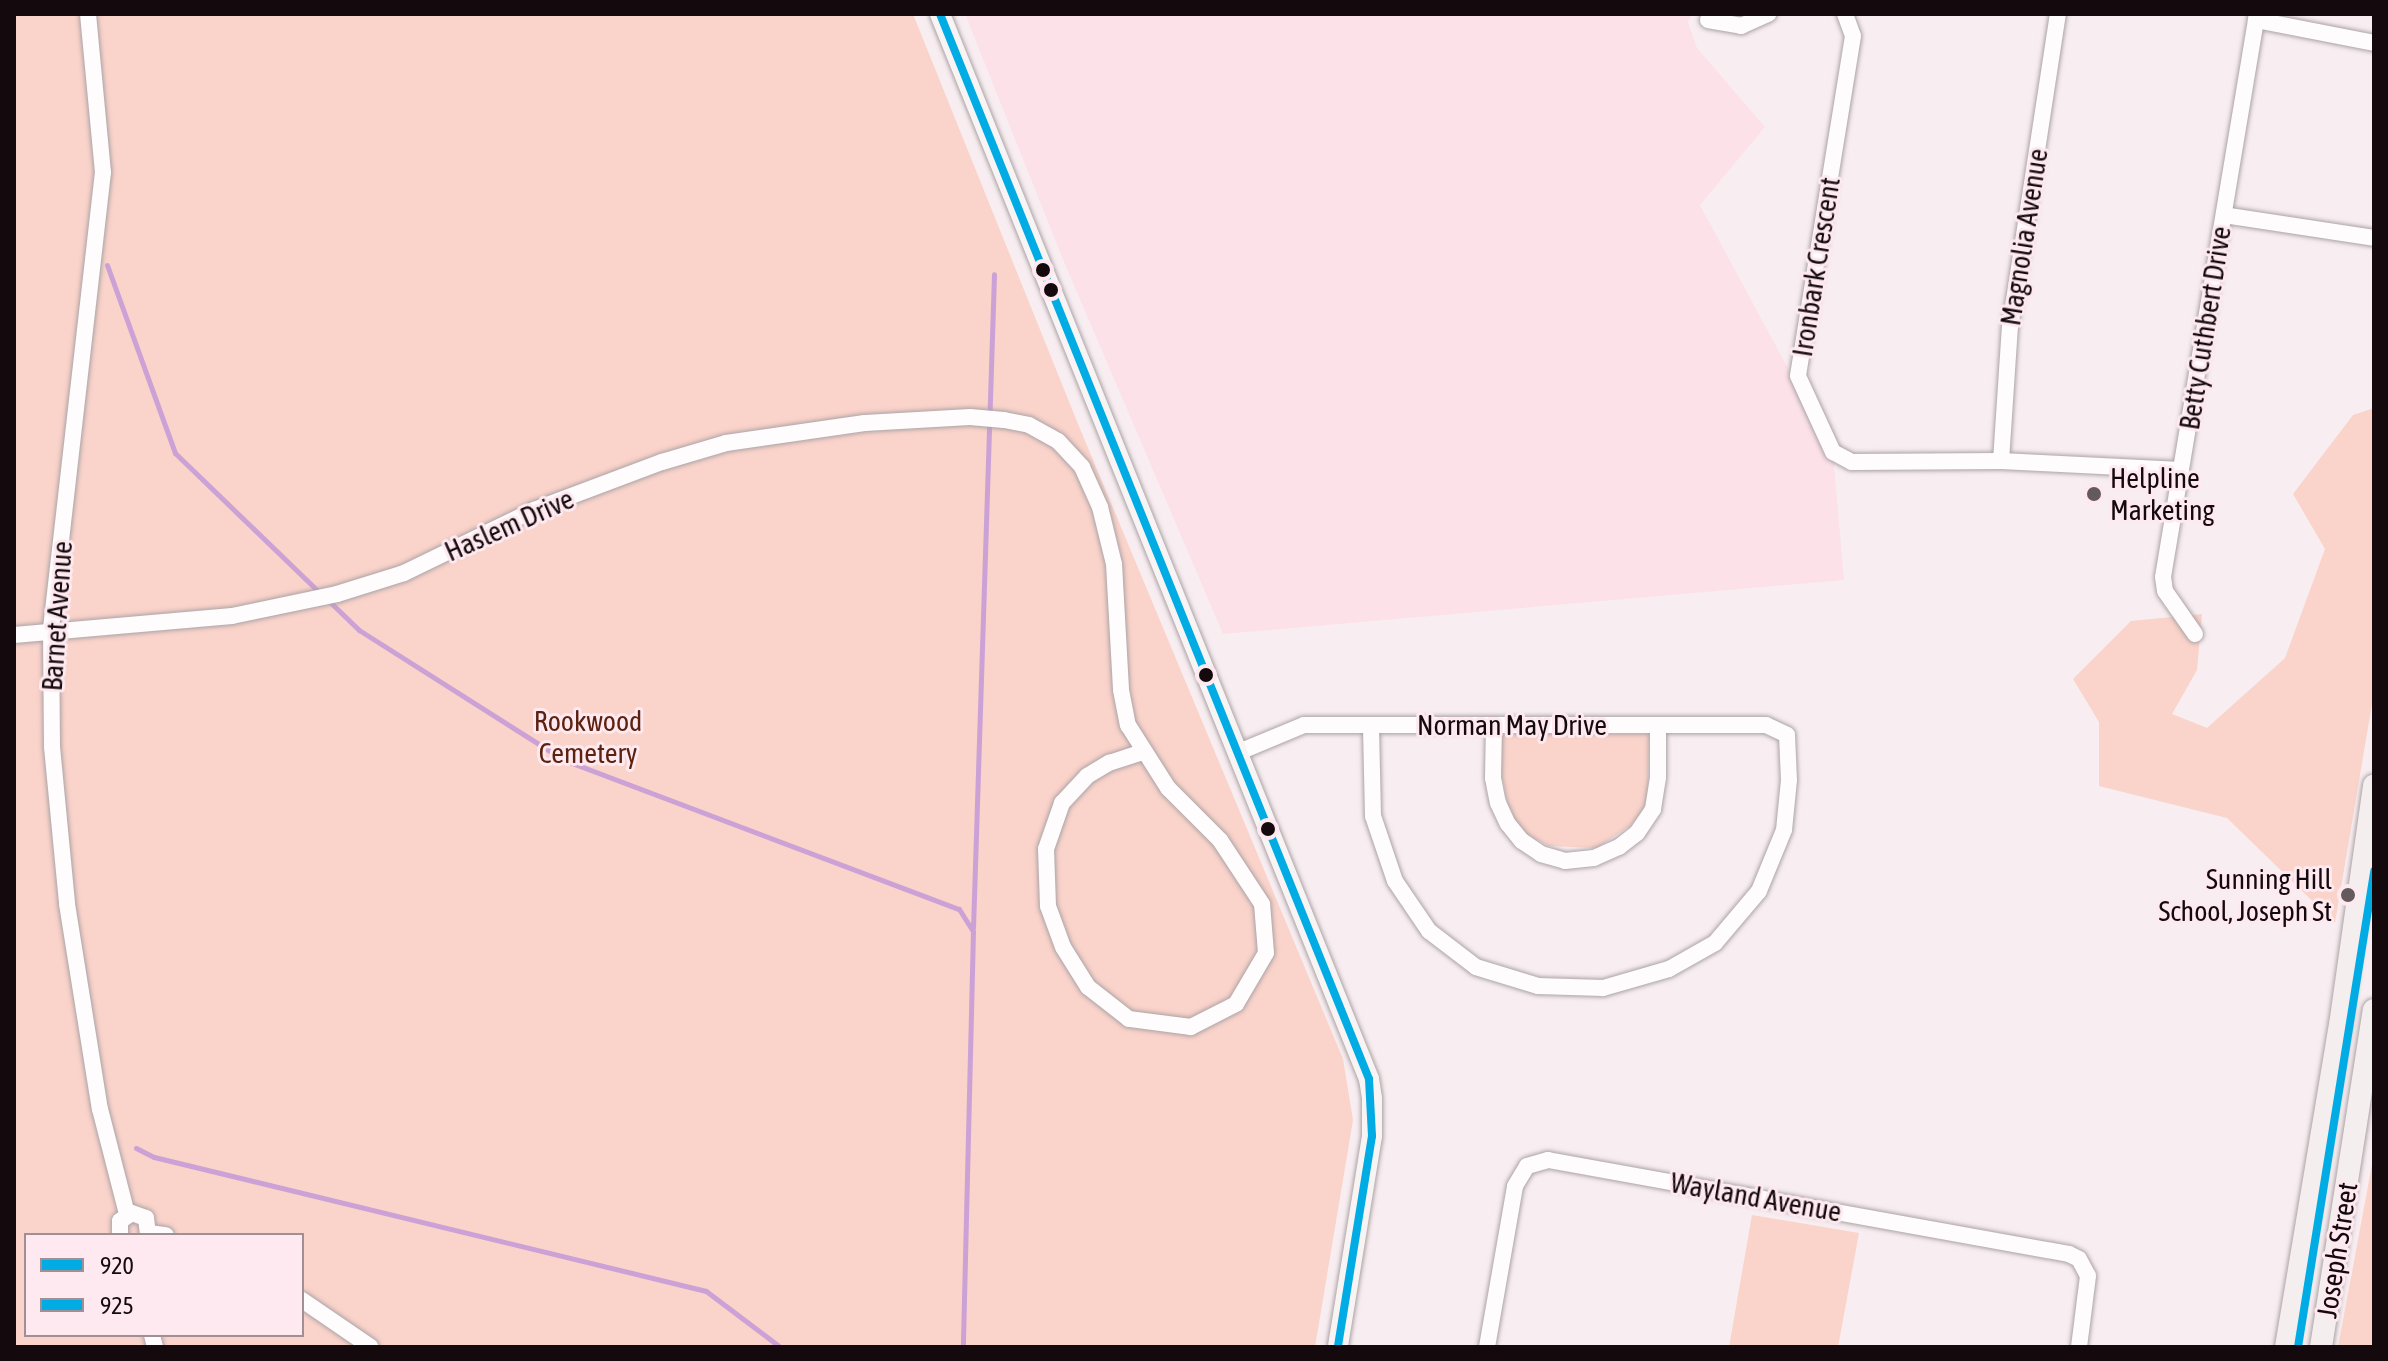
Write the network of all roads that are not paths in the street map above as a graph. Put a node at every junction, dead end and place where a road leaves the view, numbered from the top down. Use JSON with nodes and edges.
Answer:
{"nodes":[{"id":1,"x":88,"y":14,"type":"edge"},
{"id":2,"x":940,"y":14,"type":"edge"},
{"id":3,"x":1768,"y":14,"type":"edge"},
{"id":4,"x":1845,"y":14,"type":"edge"},
{"id":5,"x":2058,"y":14,"type":"edge"},
{"id":6,"x":2256,"y":17,"type":"edge"},
{"id":7,"x":1708,"y":20,"type":"dead end"},
{"id":8,"x":2374,"y":43,"type":"edge"},
{"id":9,"x":2224,"y":215,"type":"junction"},
{"id":10,"x":2374,"y":238,"type":"edge"},
{"id":11,"x":2001,"y":461,"type":"junction"},
{"id":12,"x":2181,"y":470,"type":"junction"},
{"id":13,"x":51,"y":631,"type":"junction"},
{"id":14,"x":2195,"y":634,"type":"dead end"},
{"id":15,"x":14,"y":635,"type":"edge"},
{"id":16,"x":1371,"y":725,"type":"junction"},
{"id":17,"x":1494,"y":725,"type":"junction"},
{"id":18,"x":1658,"y":725,"type":"junction"},
{"id":19,"x":1142,"y":752,"type":"junction"},
{"id":20,"x":1239,"y":752,"type":"junction"},
{"id":21,"x":2374,"y":785,"type":"edge"},
{"id":22,"x":2374,"y":1010,"type":"edge"},
{"id":23,"x":127,"y":1214,"type":"junction"},
{"id":24,"x":120,"y":1233,"type":"edge"},
{"id":25,"x":154,"y":1233,"type":"edge"},
{"id":26,"x":304,"y":1301,"type":"edge"},
{"id":27,"x":1337,"y":1346,"type":"edge"},
{"id":28,"x":371,"y":1347,"type":"edge"},
{"id":29,"x":1487,"y":1347,"type":"edge"},
{"id":30,"x":2079,"y":1347,"type":"edge"},
{"id":31,"x":2286,"y":1347,"type":"edge"},
{"id":32,"x":2321,"y":1347,"type":"edge"}],
"edges":[{"from":1,"to":13,"type":"street","name":"Barnet Avenue"},
{"from":2,"to":20,"type":"main road"},
{"from":3,"to":7,"type":"street"},
{"from":4,"to":11,"type":"street","name":"Ironbark Crescent"},
{"from":5,"to":11,"type":"street","name":"Magnolia Avenue"},
{"from":6,"to":8,"type":"street"},
{"from":6,"to":9,"type":"street","name":"Betty Cuthbert Drive"},
{"from":9,"to":10,"type":"street"},
{"from":9,"to":12,"type":"street","name":"Betty Cuthbert Drive"},
{"from":11,"to":12,"type":"street","name":"Ironbark Crescent"},
{"from":12,"to":14,"type":"street","name":"Betty Cuthbert Drive"},
{"from":13,"to":15,"type":"street","name":"Haslem Drive"},
{"from":13,"to":19,"type":"street","name":"Haslem Drive"},
{"from":13,"to":23,"type":"street","name":"Barnet Avenue"},
{"from":16,"to":17,"type":"street","name":"Norman May Drive"},
{"from":16,"to":18,"type":"street","name":"Norman May Drive"},
{"from":16,"to":20,"type":"street","name":"Norman May Drive"},
{"from":17,"to":18,"type":"street","name":"Norman May Drive"},
{"from":17,"to":18,"type":"street"},
{"from":19,"to":19,"type":"street"},
{"from":20,"to":27,"type":"main road"},
{"from":21,"to":31,"type":"highway","name":"Joseph Street"},
{"from":22,"to":32,"type":"highway","name":"Joseph Street"},
{"from":23,"to":24,"type":"street"},
{"from":23,"to":25,"type":"street"},
{"from":26,"to":28,"type":"street"},
{"from":29,"to":30,"type":"street","name":"Wayland Avenue"}]}
